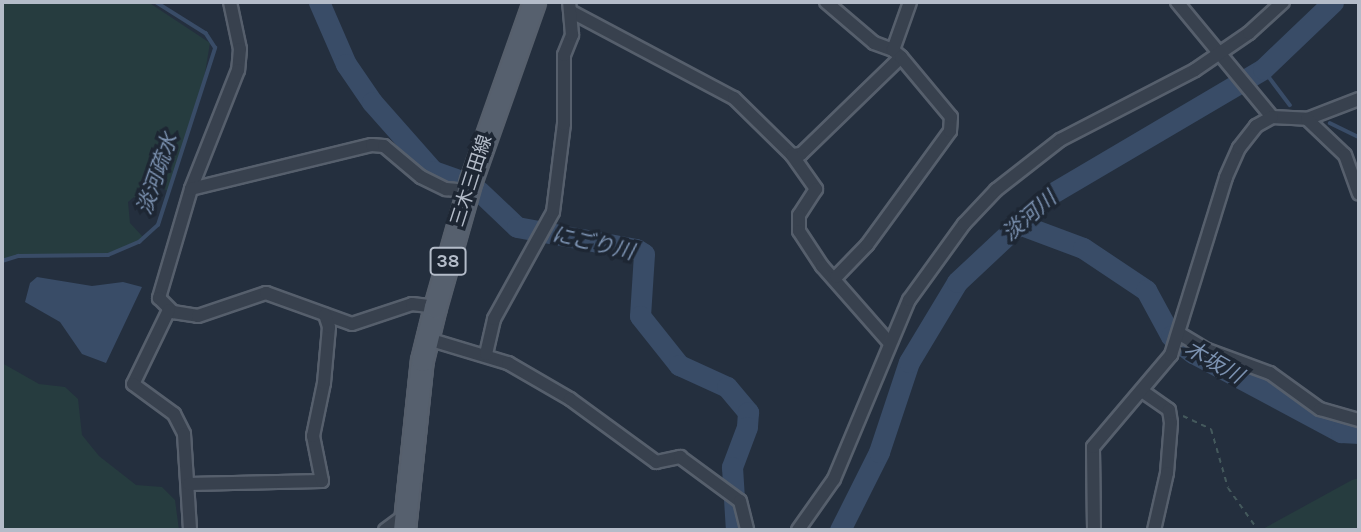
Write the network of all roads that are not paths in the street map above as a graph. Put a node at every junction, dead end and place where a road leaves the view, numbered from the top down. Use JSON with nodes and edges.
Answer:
{"nodes":[{"id":1,"x":230,"y":2,"type":"edge"},
{"id":2,"x":534,"y":2,"type":"edge"},
{"id":3,"x":826,"y":2,"type":"edge"},
{"id":4,"x":910,"y":2,"type":"edge"},
{"id":5,"x":1177,"y":2,"type":"edge"},
{"id":6,"x":1283,"y":2,"type":"edge"},
{"id":7,"x":571,"y":7,"type":"edge"},
{"id":8,"x":897,"y":53,"type":"junction"},
{"id":9,"x":1220,"y":55,"type":"junction"},
{"id":10,"x":1359,"y":99,"type":"edge"},
{"id":11,"x":1270,"y":115,"type":"junction"},
{"id":12,"x":1307,"y":119,"type":"junction"},
{"id":13,"x":792,"y":156,"type":"junction"},
{"id":14,"x":191,"y":189,"type":"junction"},
{"id":15,"x":468,"y":191,"type":"junction"},
{"id":16,"x":1359,"y":194,"type":"edge"},
{"id":17,"x":836,"y":277,"type":"junction"},
{"id":18,"x":435,"y":307,"type":"junction"},
{"id":19,"x":169,"y":310,"type":"junction"},
{"id":20,"x":325,"y":315,"type":"junction"},
{"id":21,"x":1180,"y":334,"type":"junction"},
{"id":22,"x":428,"y":339,"type":"junction"},
{"id":23,"x":888,"y":341,"type":"junction"},
{"id":24,"x":486,"y":354,"type":"junction"},
{"id":25,"x":1142,"y":391,"type":"junction"},
{"id":26,"x":1359,"y":421,"type":"edge"},
{"id":27,"x":189,"y":484,"type":"junction"},
{"id":28,"x":405,"y":523,"type":"edge"},
{"id":29,"x":190,"y":530,"type":"edge"},
{"id":30,"x":385,"y":530,"type":"edge"},
{"id":31,"x":747,"y":530,"type":"edge"},
{"id":32,"x":798,"y":530,"type":"edge"},
{"id":33,"x":1094,"y":530,"type":"edge"},
{"id":34,"x":1154,"y":530,"type":"edge"}],
"edges":[{"from":1,"to":14,"type":"street"},
{"from":2,"to":15,"type":"main road","name":"三木三田線","number":"38"},
{"from":3,"to":8,"type":"street"},
{"from":4,"to":8,"type":"street"},
{"from":5,"to":9,"type":"street"},
{"from":6,"to":9,"type":"street"},
{"from":7,"to":13,"type":"street"},
{"from":7,"to":24,"type":"street"},
{"from":8,"to":13,"type":"street"},
{"from":8,"to":17,"type":"street"},
{"from":9,"to":11,"type":"street"},
{"from":9,"to":23,"type":"street"},
{"from":10,"to":12,"type":"street"},
{"from":11,"to":12,"type":"street"},
{"from":11,"to":21,"type":"street"},
{"from":12,"to":16,"type":"street"},
{"from":13,"to":17,"type":"street"},
{"from":14,"to":15,"type":"street"},
{"from":14,"to":19,"type":"street"},
{"from":15,"to":18,"type":"main road","name":"三木三田線","number":"38"},
{"from":17,"to":23,"type":"street"},
{"from":18,"to":20,"type":"street"},
{"from":18,"to":22,"type":"main road","name":"三木三田線","number":"38"},
{"from":19,"to":20,"type":"street"},
{"from":19,"to":27,"type":"street"},
{"from":20,"to":27,"type":"street"},
{"from":21,"to":25,"type":"street"},
{"from":21,"to":26,"type":"street"},
{"from":22,"to":24,"type":"street"},
{"from":22,"to":28,"type":"main road","name":"三木三田線","number":"38"},
{"from":23,"to":32,"type":"street"},
{"from":24,"to":31,"type":"street"},
{"from":25,"to":33,"type":"street"},
{"from":25,"to":34,"type":"street"},
{"from":27,"to":29,"type":"street"},
{"from":28,"to":30,"type":"street"}]}
